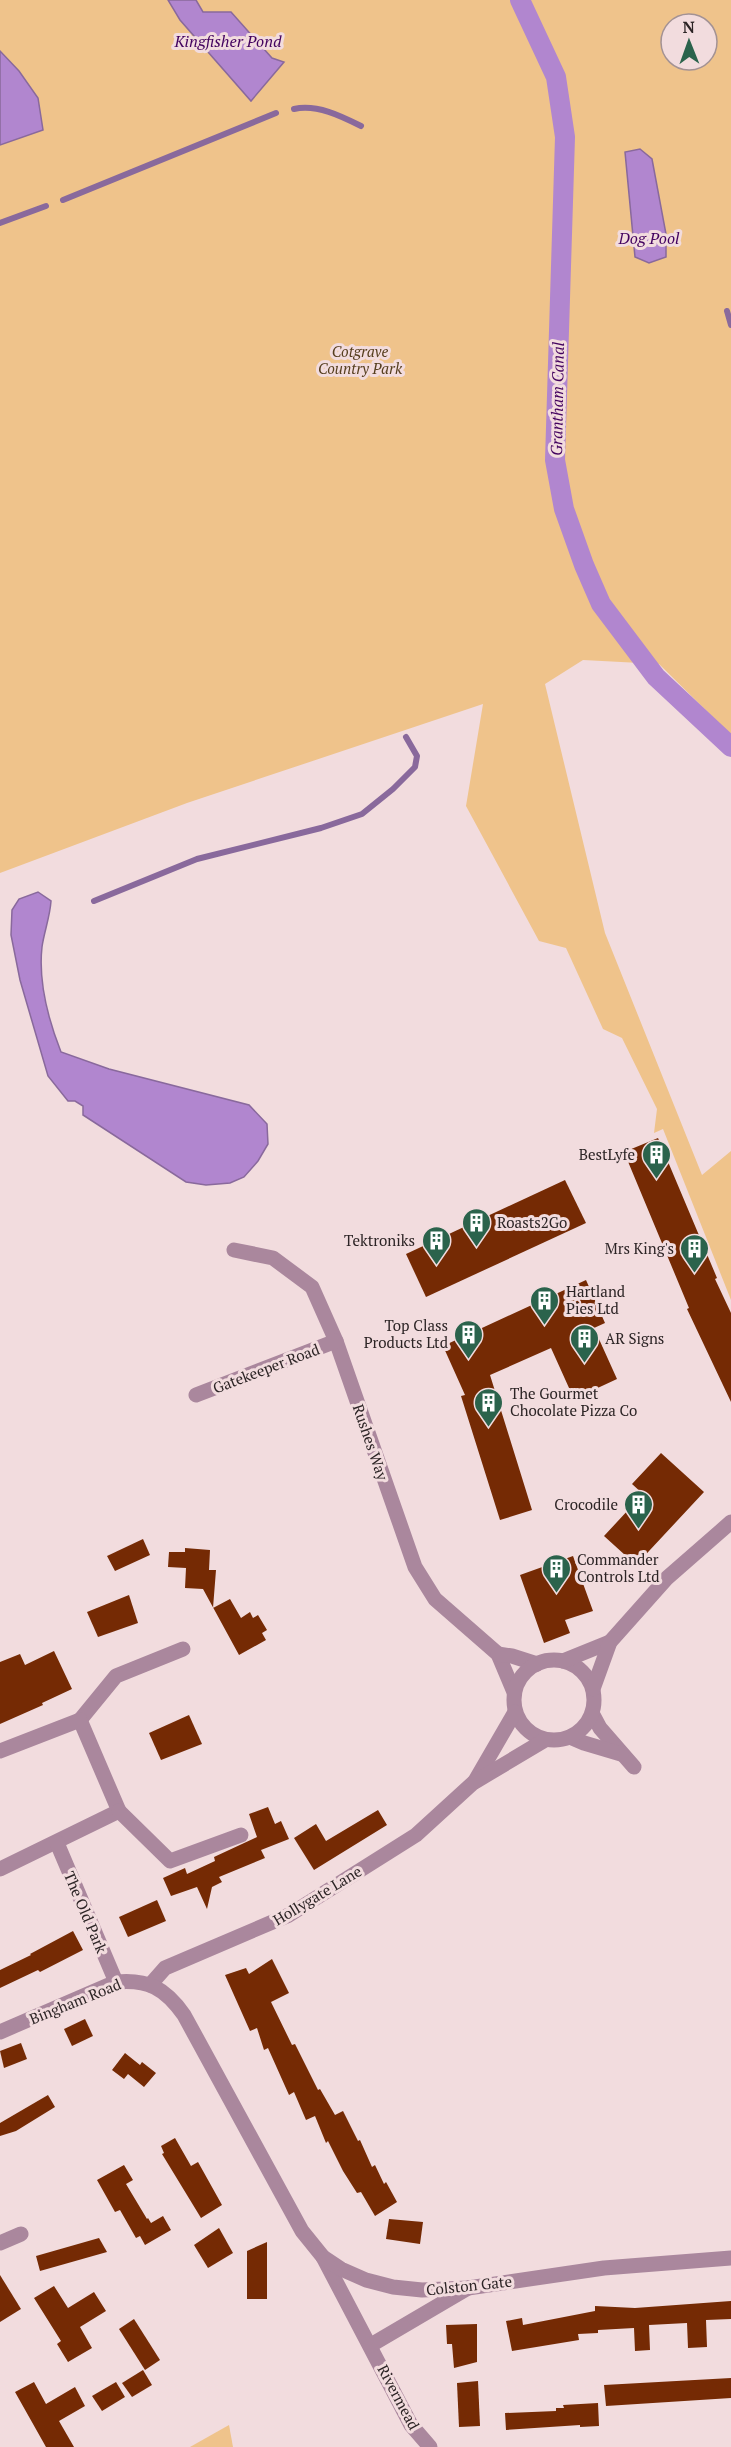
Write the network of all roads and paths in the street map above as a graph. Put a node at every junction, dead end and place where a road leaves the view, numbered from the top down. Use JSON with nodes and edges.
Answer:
{"nodes":[{"id":1,"x":234,"y":1250,"type":"dead end"},
{"id":2,"x":336,"y":1341,"type":"junction"},
{"id":3,"x":196,"y":1395,"type":"dead end"},
{"id":4,"x":731,"y":1522,"type":"edge"},
{"id":5,"x":610,"y":1642,"type":"junction"},
{"id":6,"x":183,"y":1649,"type":"dead end"},
{"id":7,"x":498,"y":1654,"type":"junction"},
{"id":8,"x":563,"y":1661,"type":"junction"},
{"id":9,"x":537,"y":1664,"type":"junction"},
{"id":10,"x":592,"y":1689,"type":"junction"},
{"id":11,"x":514,"y":1692,"type":"junction"},
{"id":12,"x":515,"y":1712,"type":"junction"},
{"id":13,"x":592,"y":1713,"type":"junction"},
{"id":14,"x":80,"y":1720,"type":"junction"},
{"id":15,"x":570,"y":1737,"type":"junction"},
{"id":16,"x":545,"y":1740,"type":"junction"},
{"id":17,"x":0,"y":1751,"type":"edge"},
{"id":18,"x":621,"y":1754,"type":"junction"},
{"id":19,"x":634,"y":1767,"type":"dead end"},
{"id":20,"x":473,"y":1784,"type":"junction"},
{"id":21,"x":118,"y":1811,"type":"junction"},
{"id":22,"x":242,"y":1835,"type":"dead end"},
{"id":23,"x":57,"y":1843,"type":"junction"},
{"id":24,"x":0,"y":1869,"type":"edge"},
{"id":25,"x":116,"y":1982,"type":"junction"},
{"id":26,"x":150,"y":1985,"type":"junction"},
{"id":27,"x":0,"y":2032,"type":"edge"},
{"id":28,"x":21,"y":2234,"type":"dead end"},
{"id":29,"x":0,"y":2243,"type":"edge"},
{"id":30,"x":323,"y":2257,"type":"junction"},
{"id":31,"x":731,"y":2258,"type":"edge"},
{"id":32,"x":468,"y":2288,"type":"junction"},
{"id":33,"x":371,"y":2345,"type":"junction"},
{"id":34,"x":430,"y":2447,"type":"edge"}],
"edges":[{"from":1,"to":2,"type":"street","name":"Rushes Way"},
{"from":2,"to":3,"type":"street","name":"Gatekeeper Road"},
{"from":2,"to":7,"type":"street","name":"Rushes Way"},
{"from":4,"to":5,"type":"street"},
{"from":5,"to":8,"type":"street"},
{"from":5,"to":10,"type":"street"},
{"from":6,"to":14,"type":"street"},
{"from":7,"to":9,"type":"street"},
{"from":7,"to":11,"type":"street"},
{"from":8,"to":9,"type":"street"},
{"from":8,"to":10,"type":"street"},
{"from":9,"to":11,"type":"street"},
{"from":10,"to":13,"type":"street"},
{"from":11,"to":12,"type":"street"},
{"from":12,"to":16,"type":"street"},
{"from":12,"to":20,"type":"street","name":"Hollygate Lane"},
{"from":13,"to":15,"type":"street"},
{"from":13,"to":18,"type":"street"},
{"from":14,"to":17,"type":"street"},
{"from":14,"to":21,"type":"street"},
{"from":15,"to":16,"type":"street","name":"Hollygate Lane"},
{"from":15,"to":18,"type":"street"},
{"from":16,"to":20,"type":"street","name":"Hollygate Lane"},
{"from":18,"to":19,"type":"street"},
{"from":20,"to":26,"type":"street","name":"Hollygate Lane"},
{"from":21,"to":22,"type":"street"},
{"from":21,"to":23,"type":"street"},
{"from":23,"to":24,"type":"street"},
{"from":23,"to":25,"type":"street","name":"The Old Park"},
{"from":25,"to":26,"type":"street","name":"Bingham Road"},
{"from":25,"to":27,"type":"street","name":"Bingham Road"},
{"from":26,"to":30,"type":"street","name":"Colston Gate"},
{"from":28,"to":29,"type":"street"},
{"from":30,"to":32,"type":"street","name":"Colston Gate"},
{"from":30,"to":33,"type":"street","name":"Rivermead"},
{"from":31,"to":32,"type":"street","name":"Colston Gate"},
{"from":32,"to":33,"type":"street"},
{"from":33,"to":34,"type":"street","name":"Rivermead"}]}
